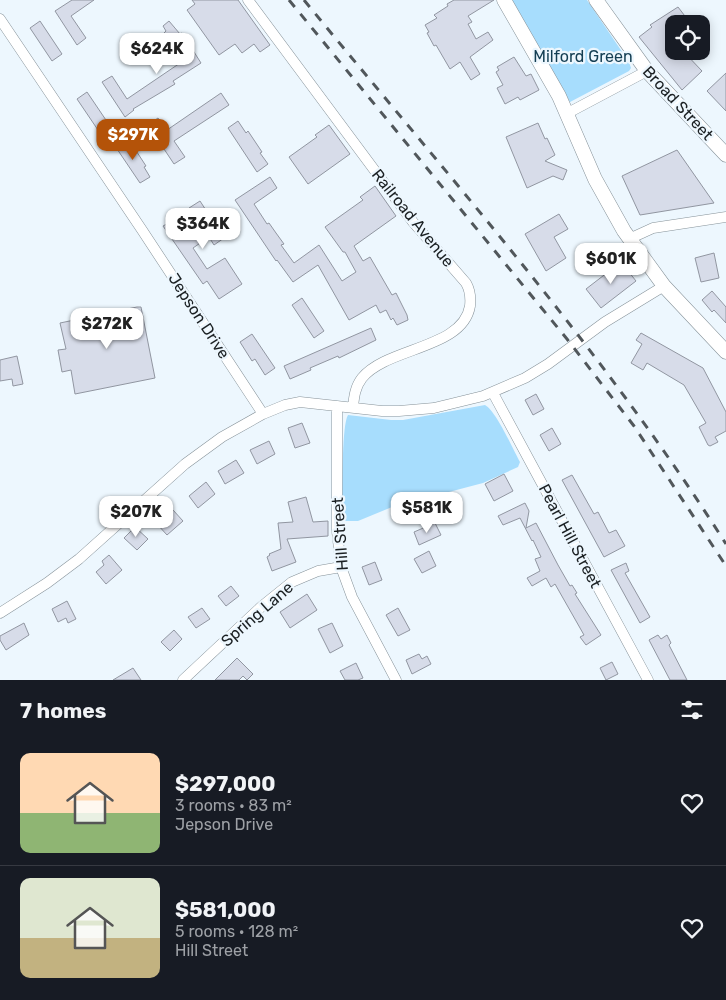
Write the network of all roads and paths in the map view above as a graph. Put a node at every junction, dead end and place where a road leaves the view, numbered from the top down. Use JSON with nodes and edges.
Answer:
{"nodes":[{"id":1,"x":248,"y":0,"type":"edge"},
{"id":2,"x":504,"y":0,"type":"edge"},
{"id":3,"x":596,"y":0,"type":"edge"},
{"id":4,"x":0,"y":19,"type":"edge"},
{"id":5,"x":647,"y":71,"type":"junction"},
{"id":6,"x":566,"y":114,"type":"junction"},
{"id":7,"x":724,"y":150,"type":"edge"},
{"id":8,"x":726,"y":217,"type":"edge"},
{"id":9,"x":629,"y":239,"type":"junction"},
{"id":10,"x":664,"y":286,"type":"junction"},
{"id":11,"x":726,"y":352,"type":"edge"},
{"id":12,"x":493,"y":393,"type":"junction"},
{"id":13,"x":337,"y":406,"type":"junction"},
{"id":14,"x":353,"y":407,"type":"junction"},
{"id":15,"x":263,"y":414,"type":"junction"},
{"id":16,"x":341,"y":567,"type":"junction"},
{"id":17,"x":0,"y":613,"type":"edge"},
{"id":18,"x":183,"y":680,"type":"edge"},
{"id":19,"x":396,"y":680,"type":"edge"},
{"id":20,"x":648,"y":680,"type":"edge"}],
"edges":[{"from":1,"to":14,"type":"street","name":"Railroad Avenue"},
{"from":2,"to":6,"type":"main road"},
{"from":3,"to":5,"type":"main road","name":"Broad Street"},
{"from":4,"to":15,"type":"street","name":"Jepson Drive"},
{"from":5,"to":6,"type":"street"},
{"from":5,"to":7,"type":"main road","name":"Broad Street"},
{"from":6,"to":9,"type":"main road"},
{"from":8,"to":9,"type":"street"},
{"from":9,"to":10,"type":"main road"},
{"from":10,"to":11,"type":"main road"},
{"from":10,"to":12,"type":"street"},
{"from":12,"to":14,"type":"street"},
{"from":12,"to":20,"type":"street","name":"Pearl Hill Street"},
{"from":13,"to":14,"type":"street"},
{"from":13,"to":15,"type":"street"},
{"from":13,"to":16,"type":"street","name":"Hill Street"},
{"from":15,"to":17,"type":"street"},
{"from":16,"to":18,"type":"street","name":"Spring Lane"},
{"from":16,"to":19,"type":"street","name":"Hill Street"}]}
